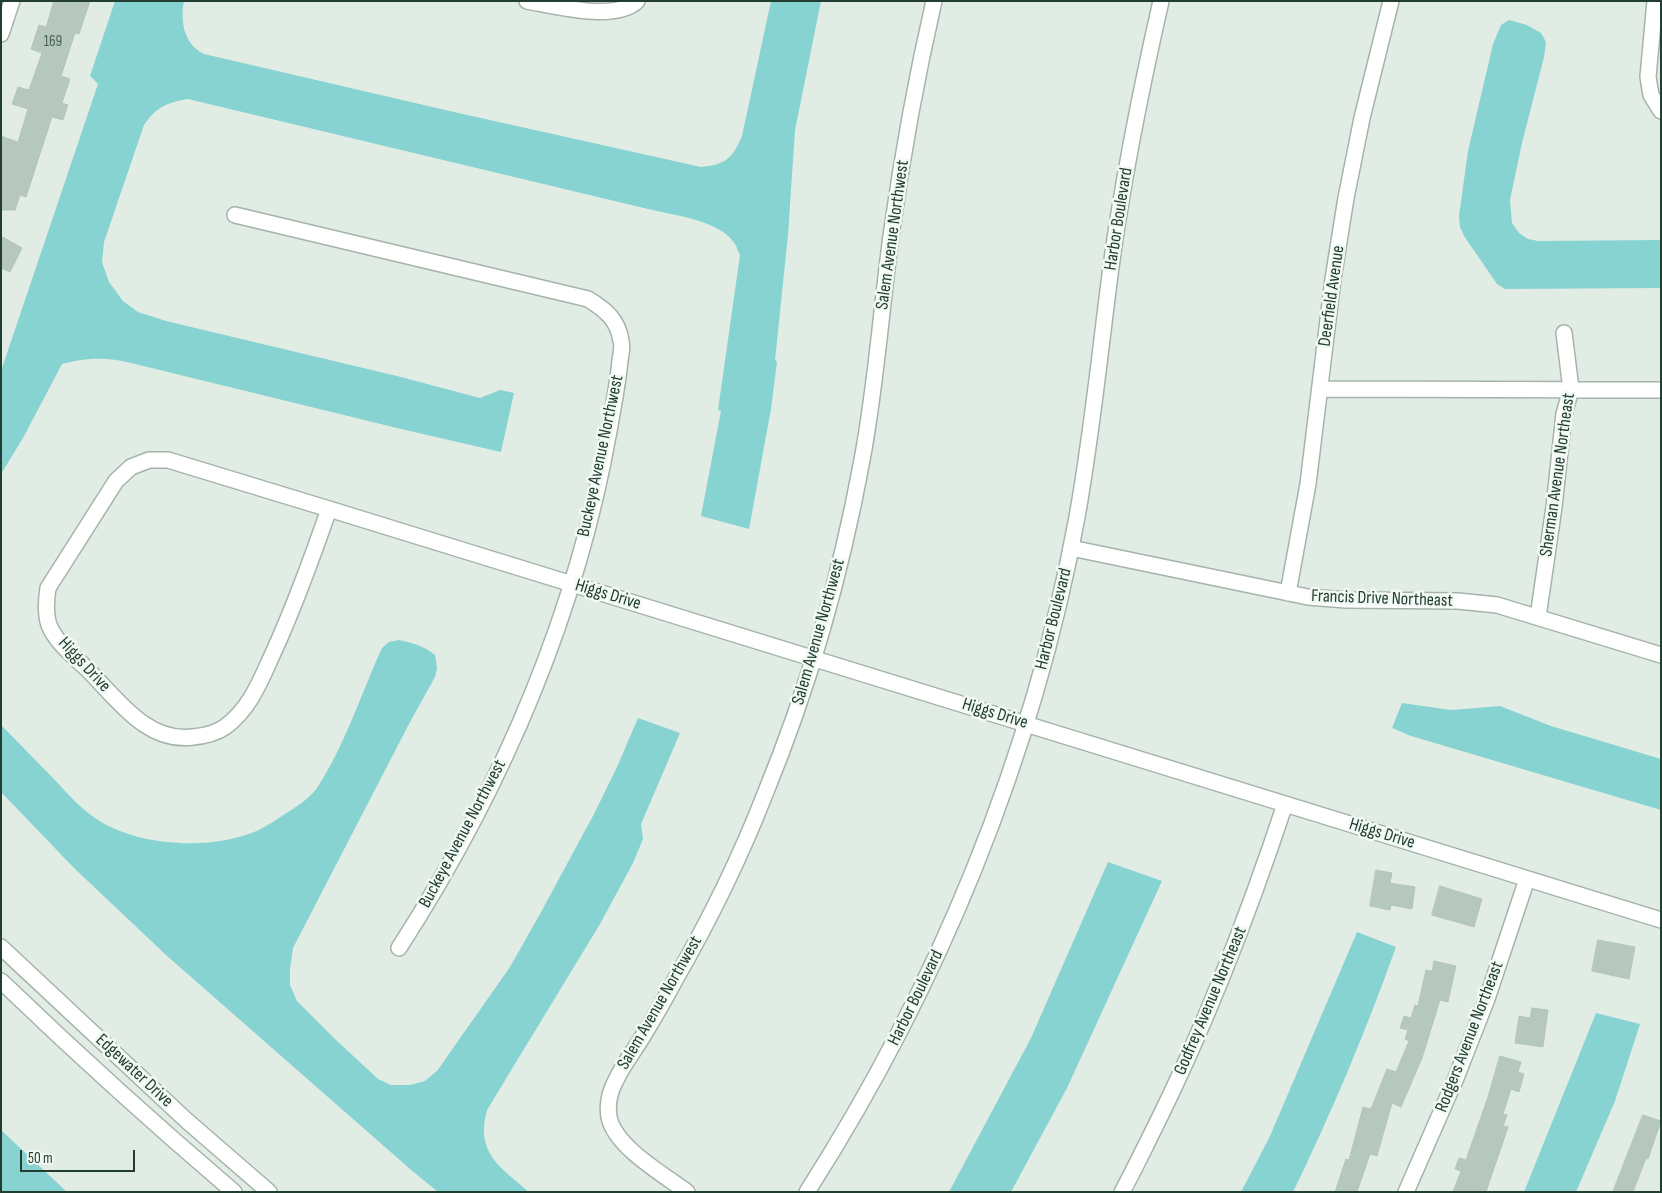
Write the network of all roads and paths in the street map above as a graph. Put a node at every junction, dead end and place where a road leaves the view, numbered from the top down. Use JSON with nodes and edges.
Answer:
{"nodes":[{"id":1,"x":12,"y":1,"type":"edge"},
{"id":2,"x":527,"y":1,"type":"edge"},
{"id":3,"x":637,"y":1,"type":"edge"},
{"id":4,"x":934,"y":1,"type":"edge"},
{"id":5,"x":1161,"y":1,"type":"edge"},
{"id":6,"x":1391,"y":1,"type":"edge"},
{"id":7,"x":1655,"y":1,"type":"edge"},
{"id":8,"x":1,"y":34,"type":"edge"},
{"id":9,"x":1661,"y":111,"type":"edge"},
{"id":10,"x":235,"y":215,"type":"dead end"},
{"id":11,"x":1564,"y":333,"type":"dead end"},
{"id":12,"x":1320,"y":389,"type":"junction"},
{"id":13,"x":1571,"y":389,"type":"junction"},
{"id":14,"x":1661,"y":390,"type":"edge"},
{"id":15,"x":329,"y":510,"type":"junction"},
{"id":16,"x":1071,"y":548,"type":"junction"},
{"id":17,"x":572,"y":584,"type":"junction"},
{"id":18,"x":1288,"y":593,"type":"junction"},
{"id":19,"x":1538,"y":617,"type":"junction"},
{"id":20,"x":1661,"y":655,"type":"edge"},
{"id":21,"x":814,"y":658,"type":"junction"},
{"id":22,"x":1026,"y":724,"type":"junction"},
{"id":23,"x":1285,"y":804,"type":"junction"},
{"id":24,"x":1527,"y":879,"type":"junction"},
{"id":25,"x":1661,"y":920,"type":"edge"},
{"id":26,"x":1,"y":946,"type":"edge"},
{"id":27,"x":399,"y":948,"type":"dead end"},
{"id":28,"x":1,"y":981,"type":"edge"},
{"id":29,"x":234,"y":1192,"type":"edge"},
{"id":30,"x":269,"y":1192,"type":"edge"},
{"id":31,"x":687,"y":1192,"type":"edge"},
{"id":32,"x":807,"y":1192,"type":"edge"},
{"id":33,"x":1122,"y":1192,"type":"edge"},
{"id":34,"x":1406,"y":1192,"type":"edge"}],
"edges":[{"from":1,"to":8,"type":"street"},
{"from":2,"to":3,"type":"street"},
{"from":4,"to":21,"type":"street","name":"Salem Avenue Northwest"},
{"from":5,"to":16,"type":"street","name":"Harbor Boulevard"},
{"from":6,"to":12,"type":"street","name":"Deerfield Avenue"},
{"from":7,"to":9,"type":"street"},
{"from":10,"to":17,"type":"street","name":"Buckeye Avenue Northwest"},
{"from":11,"to":13,"type":"street","name":"Sherman Avenue Northeast"},
{"from":12,"to":13,"type":"street"},
{"from":12,"to":18,"type":"street","name":"Deerfield Avenue"},
{"from":13,"to":14,"type":"street"},
{"from":13,"to":19,"type":"street","name":"Sherman Avenue Northeast"},
{"from":15,"to":15,"type":"street","name":"Higgs Drive"},
{"from":15,"to":17,"type":"street","name":"Higgs Drive"},
{"from":16,"to":18,"type":"street","name":"Francis Drive Northeast"},
{"from":16,"to":22,"type":"street","name":"Harbor Boulevard"},
{"from":17,"to":21,"type":"street","name":"Higgs Drive"},
{"from":17,"to":27,"type":"street","name":"Buckeye Avenue Northwest"},
{"from":18,"to":19,"type":"street","name":"Francis Drive Northeast"},
{"from":19,"to":20,"type":"street","name":"Francis Drive Northeast"},
{"from":21,"to":22,"type":"street","name":"Higgs Drive"},
{"from":21,"to":31,"type":"street","name":"Salem Avenue Northwest"},
{"from":22,"to":23,"type":"street","name":"Higgs Drive"},
{"from":22,"to":32,"type":"street","name":"Harbor Boulevard"},
{"from":23,"to":24,"type":"street","name":"Higgs Drive"},
{"from":23,"to":33,"type":"street","name":"Godfrey Avenue Northeast"},
{"from":24,"to":25,"type":"street","name":"Higgs Drive"},
{"from":24,"to":34,"type":"street","name":"Rodgers Avenue Northeast"},
{"from":26,"to":30,"type":"street","name":"Edgewater Drive"},
{"from":28,"to":29,"type":"street","name":"Edgewater Drive"}]}
